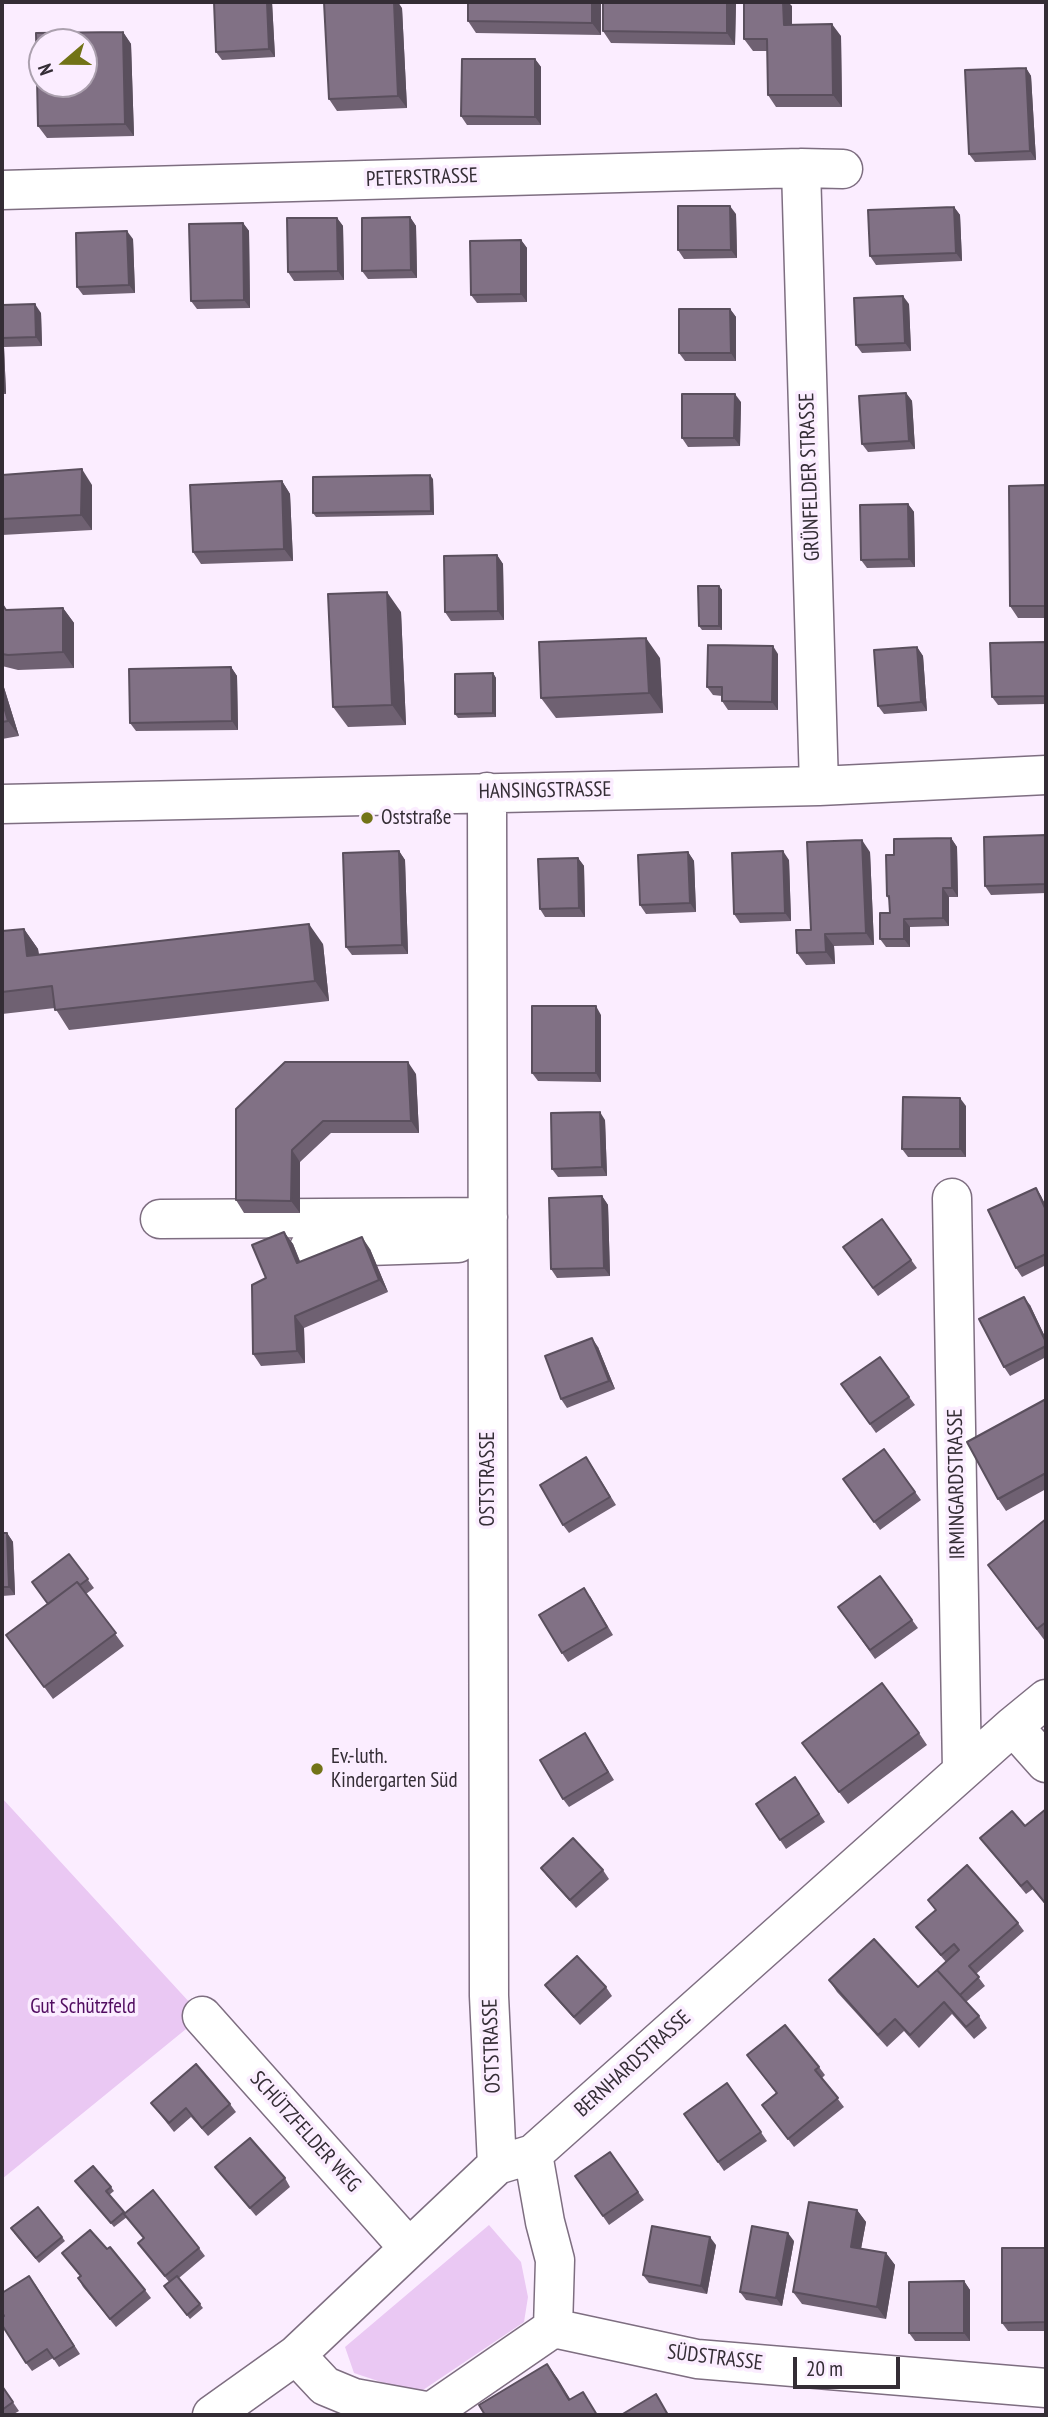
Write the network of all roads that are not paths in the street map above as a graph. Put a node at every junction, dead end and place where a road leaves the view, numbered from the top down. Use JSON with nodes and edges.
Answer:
{"nodes":[{"id":1,"x":802,"y":168,"type":"junction"},
{"id":2,"x":843,"y":169,"type":"dead end"},
{"id":3,"x":2,"y":190,"type":"edge"},
{"id":4,"x":1046,"y":775,"type":"edge"},
{"id":5,"x":819,"y":786,"type":"junction"},
{"id":6,"x":487,"y":792,"type":"junction"},
{"id":7,"x":2,"y":804,"type":"edge"},
{"id":8,"x":952,"y":1198,"type":"dead end"},
{"id":9,"x":160,"y":1219,"type":"dead end"},
{"id":10,"x":488,"y":1229,"type":"junction"},
{"id":11,"x":309,"y":1248,"type":"dead end"},
{"id":12,"x":1046,"y":1699,"type":"edge"},
{"id":13,"x":1013,"y":1726,"type":"junction"},
{"id":14,"x":1046,"y":1763,"type":"edge"},
{"id":15,"x":962,"y":1771,"type":"junction"},
{"id":16,"x":202,"y":2016,"type":"dead end"},
{"id":17,"x":515,"y":2160,"type":"junction"},
{"id":18,"x":408,"y":2247,"type":"junction"},
{"id":19,"x":553,"y":2328,"type":"junction"},
{"id":20,"x":296,"y":2354,"type":"junction"},
{"id":21,"x":1046,"y":2388,"type":"edge"},
{"id":22,"x":431,"y":2414,"type":"edge"},
{"id":23,"x":212,"y":2415,"type":"edge"}],
"edges":[{"from":1,"to":2,"type":"street","name":"PETERSTRASSE"},
{"from":1,"to":3,"type":"street","name":"PETERSTRASSE"},
{"from":1,"to":5,"type":"street","name":"GRÜNFELDER STRASSE"},
{"from":4,"to":5,"type":"street","name":"HANSINGSTRASSE"},
{"from":5,"to":6,"type":"street","name":"HANSINGSTRASSE"},
{"from":6,"to":7,"type":"street","name":"HANSINGSTRASSE"},
{"from":6,"to":10,"type":"street","name":"OSTSTRASSE"},
{"from":8,"to":15,"type":"street","name":"IRMINGARDSTRASSE"},
{"from":9,"to":10,"type":"street"},
{"from":10,"to":11,"type":"street"},
{"from":10,"to":17,"type":"street","name":"OSTSTRASSE"},
{"from":12,"to":13,"type":"street","name":"BERNHARDSTRASSE"},
{"from":13,"to":14,"type":"street"},
{"from":13,"to":15,"type":"street","name":"BERNHARDSTRASSE"},
{"from":15,"to":17,"type":"street","name":"BERNHARDSTRASSE"},
{"from":16,"to":18,"type":"street","name":"SCHÜTZFELDER WEG"},
{"from":17,"to":18,"type":"street","name":"BERNHARDSTRASSE"},
{"from":17,"to":19,"type":"street","name":"OSTSTRASSE"},
{"from":18,"to":20,"type":"street","name":"BERNHARDSTRASSE"},
{"from":19,"to":21,"type":"street","name":"SÜDSTRASSE"},
{"from":19,"to":22,"type":"street"},
{"from":20,"to":22,"type":"street"},
{"from":20,"to":23,"type":"street","name":"BERNHARDSTRASSE"}]}
